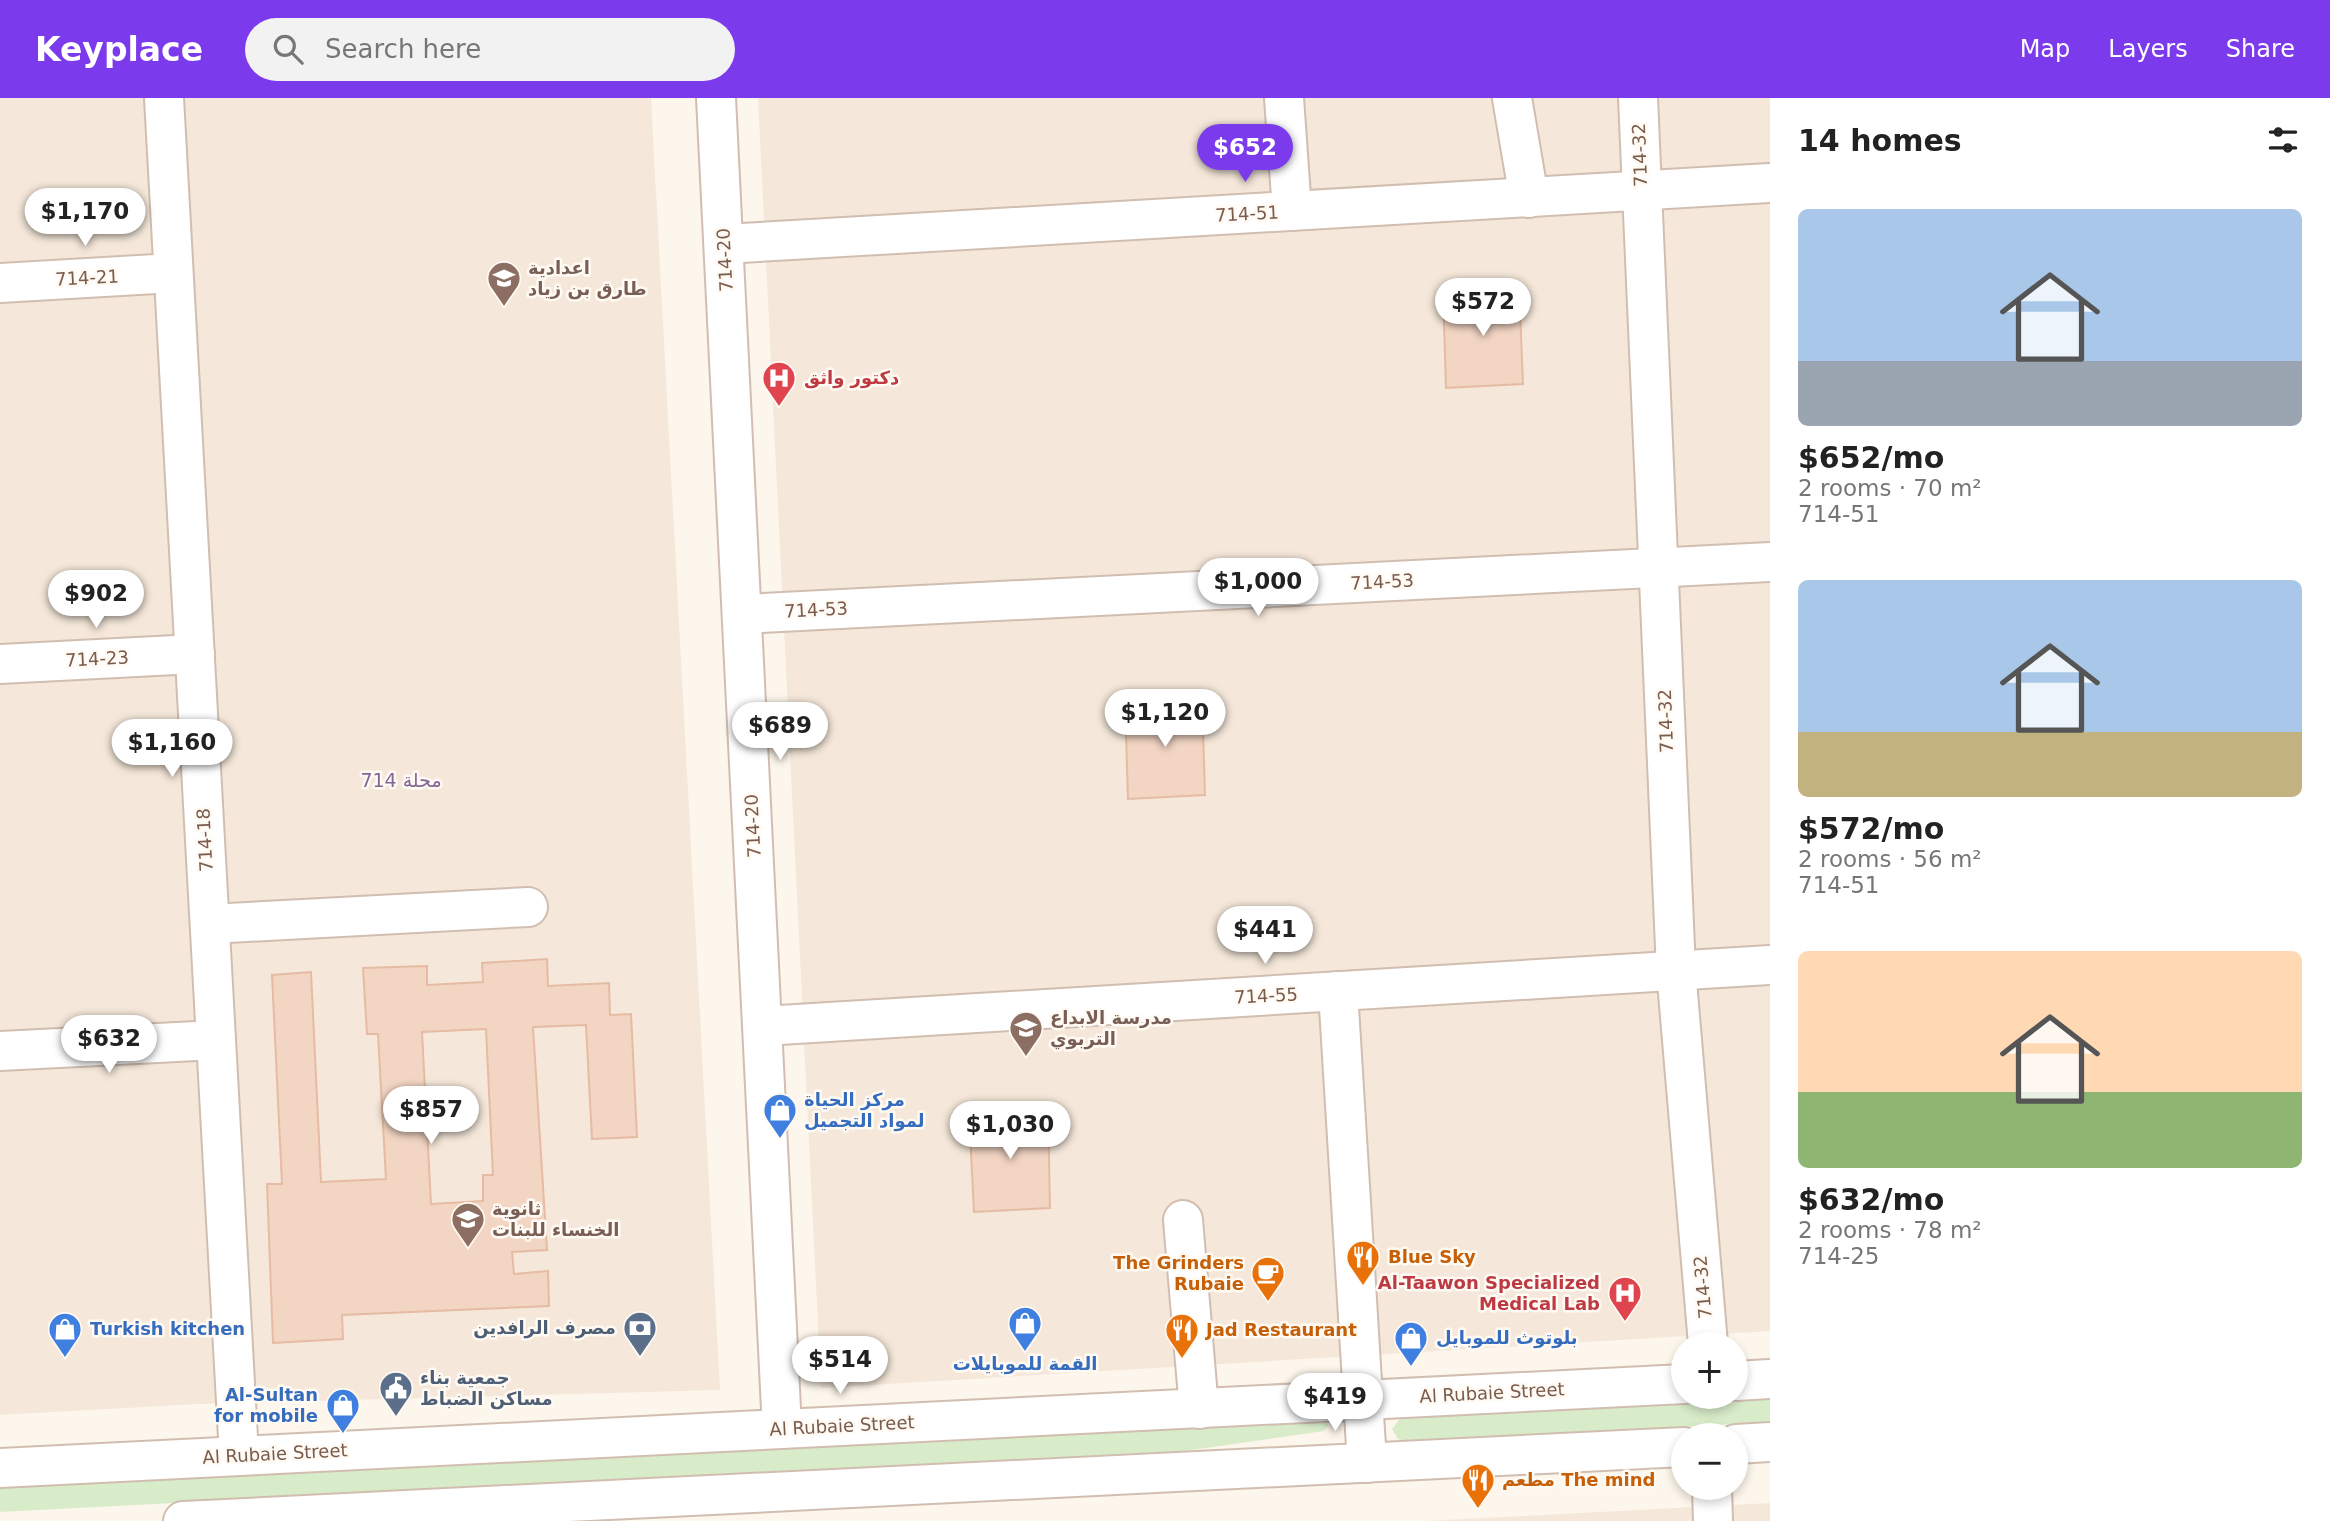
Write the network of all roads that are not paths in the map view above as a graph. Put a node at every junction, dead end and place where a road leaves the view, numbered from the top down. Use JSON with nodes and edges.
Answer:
{"nodes":[{"id":1,"x":164,"y":98,"type":"edge"},
{"id":2,"x":716,"y":98,"type":"edge"},
{"id":3,"x":1284,"y":98,"type":"edge"},
{"id":4,"x":1512,"y":98,"type":"edge"},
{"id":5,"x":1638,"y":98,"type":"edge"},
{"id":6,"x":1770,"y":183,"type":"edge"},
{"id":7,"x":1641,"y":191,"type":"junction"},
{"id":8,"x":1529,"y":198,"type":"junction"},
{"id":9,"x":1292,"y":211,"type":"junction"},
{"id":10,"x":724,"y":244,"type":"junction"},
{"id":11,"x":173,"y":273,"type":"junction"},
{"id":12,"x":0,"y":283,"type":"edge"},
{"id":13,"x":1770,"y":562,"type":"edge"},
{"id":14,"x":1660,"y":568,"type":"junction"},
{"id":15,"x":743,"y":614,"type":"junction"},
{"id":16,"x":195,"y":654,"type":"junction"},
{"id":17,"x":0,"y":664,"type":"edge"},
{"id":18,"x":528,"y":907,"type":"dead end"},
{"id":19,"x":210,"y":924,"type":"junction"},
{"id":20,"x":1770,"y":964,"type":"edge"},
{"id":21,"x":1676,"y":970,"type":"junction"},
{"id":22,"x":1338,"y":991,"type":"junction"},
{"id":23,"x":763,"y":1026,"type":"junction"},
{"id":24,"x":216,"y":1040,"type":"junction"},
{"id":25,"x":0,"y":1051,"type":"edge"},
{"id":26,"x":1183,"y":1220,"type":"dead end"},
{"id":27,"x":1707,"y":1332,"type":"edge"},
{"id":28,"x":1770,"y":1379,"type":"edge"},
{"id":29,"x":1748,"y":1380,"type":"edge"},
{"id":30,"x":1671,"y":1385,"type":"edge"},
{"id":31,"x":1362,"y":1400,"type":"junction"},
{"id":32,"x":1199,"y":1409,"type":"junction"},
{"id":33,"x":782,"y":1429,"type":"junction"},
{"id":34,"x":1770,"y":1442,"type":"edge"},
{"id":35,"x":1748,"y":1443,"type":"edge"},
{"id":36,"x":1671,"y":1448,"type":"edge"},
{"id":37,"x":239,"y":1456,"type":"junction"},
{"id":38,"x":1367,"y":1463,"type":"junction"},
{"id":39,"x":0,"y":1468,"type":"edge"},
{"id":40,"x":1712,"y":1500,"type":"edge"},
{"id":41,"x":793,"y":1506,"type":"edge"},
{"id":42,"x":235,"y":1520,"type":"edge"},
{"id":43,"x":183,"y":1521,"type":"edge"},
{"id":44,"x":1713,"y":1521,"type":"edge"}],
"edges":[{"from":1,"to":11,"type":"street","name":"714-18"},
{"from":2,"to":10,"type":"street","name":"714-20"},
{"from":3,"to":9,"type":"street"},
{"from":4,"to":8,"type":"street"},
{"from":5,"to":7,"type":"street","name":"714-32"},
{"from":6,"to":7,"type":"street","name":"714-51"},
{"from":7,"to":8,"type":"street","name":"714-51"},
{"from":7,"to":14,"type":"street","name":"714-32"},
{"from":8,"to":9,"type":"street","name":"714-51"},
{"from":9,"to":10,"type":"street","name":"714-51"},
{"from":10,"to":15,"type":"street","name":"714-20"},
{"from":11,"to":12,"type":"street","name":"714-21"},
{"from":11,"to":16,"type":"street","name":"714-18"},
{"from":13,"to":14,"type":"street","name":"714-53"},
{"from":14,"to":15,"type":"street","name":"714-53"},
{"from":14,"to":21,"type":"street","name":"714-32"},
{"from":15,"to":23,"type":"street","name":"714-20"},
{"from":16,"to":17,"type":"street","name":"714-23"},
{"from":16,"to":19,"type":"street","name":"714-18"},
{"from":18,"to":19,"type":"street"},
{"from":19,"to":24,"type":"street","name":"714-18"},
{"from":20,"to":21,"type":"street","name":"714-55"},
{"from":21,"to":22,"type":"street","name":"714-55"},
{"from":21,"to":27,"type":"street","name":"714-32"},
{"from":22,"to":23,"type":"street","name":"714-55"},
{"from":22,"to":31,"type":"street"},
{"from":23,"to":33,"type":"street","name":"714-20"},
{"from":24,"to":25,"type":"street"},
{"from":24,"to":37,"type":"street","name":"714-18"},
{"from":26,"to":32,"type":"street"},
{"from":28,"to":29,"type":"street"},
{"from":30,"to":31,"type":"street","name":"Al Rubaie Street"},
{"from":31,"to":32,"type":"street","name":"Al Rubaie Street"},
{"from":31,"to":38,"type":"street"},
{"from":32,"to":33,"type":"street","name":"Al Rubaie Street"},
{"from":33,"to":37,"type":"street","name":"Al Rubaie Street"},
{"from":34,"to":35,"type":"street"},
{"from":36,"to":38,"type":"street"},
{"from":37,"to":39,"type":"street","name":"Al Rubaie Street"},
{"from":38,"to":41,"type":"street"},
{"from":40,"to":44,"type":"street"},
{"from":41,"to":42,"type":"street"},
{"from":42,"to":43,"type":"street"}]}
